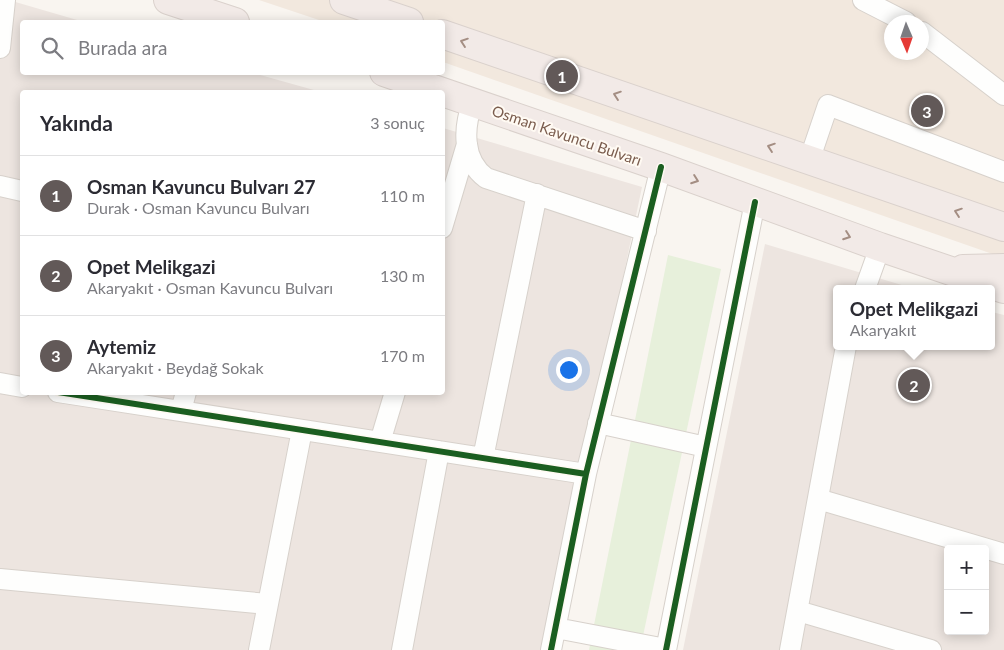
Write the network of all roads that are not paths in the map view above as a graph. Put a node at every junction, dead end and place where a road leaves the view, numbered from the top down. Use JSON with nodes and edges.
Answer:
{"nodes":[{"id":1,"x":4,"y":0,"type":"edge"},
{"id":2,"x":168,"y":0,"type":"edge"},
{"id":3,"x":344,"y":0,"type":"edge"},
{"id":4,"x":862,"y":0,"type":"edge"},
{"id":5,"x":892,"y":15,"type":"edge"},
{"id":6,"x":229,"y":20,"type":"edge"},
{"id":7,"x":403,"y":20,"type":"edge"},
{"id":8,"x":445,"y":35,"type":"edge"},
{"id":9,"x":929,"y":37,"type":"edge"},
{"id":10,"x":0,"y":48,"type":"edge"},
{"id":11,"x":393,"y":75,"type":"edge"},
{"id":12,"x":437,"y":90,"type":"edge"},
{"id":13,"x":445,"y":93,"type":"edge"},
{"id":14,"x":1004,"y":95,"type":"edge"},
{"id":15,"x":473,"y":102,"type":"junction"},
{"id":16,"x":467,"y":144,"type":"junction"},
{"id":17,"x":809,"y":161,"type":"junction"},
{"id":18,"x":661,"y":167,"type":"junction"},
{"id":19,"x":1004,"y":172,"type":"edge"},
{"id":20,"x":0,"y":186,"type":"edge"},
{"id":21,"x":20,"y":190,"type":"edge"},
{"id":22,"x":537,"y":194,"type":"junction"},
{"id":23,"x":754,"y":202,"type":"junction"},
{"id":24,"x":445,"y":218,"type":"edge"},
{"id":25,"x":1004,"y":227,"type":"edge"},
{"id":26,"x":646,"y":230,"type":"junction"},
{"id":27,"x":880,"y":248,"type":"junction"},
{"id":28,"x":1004,"y":268,"type":"edge"},
{"id":29,"x":946,"y":270,"type":"junction"},
{"id":30,"x":866,"y":285,"type":"edge"},
{"id":31,"x":992,"y":285,"type":"edge"},
{"id":32,"x":845,"y":350,"type":"edge"},
{"id":33,"x":0,"y":384,"type":"edge"},
{"id":34,"x":20,"y":387,"type":"edge"},
{"id":35,"x":96,"y":395,"type":"edge"},
{"id":36,"x":394,"y":395,"type":"edge"},
{"id":37,"x":183,"y":402,"type":"edge"},
{"id":38,"x":598,"y":423,"type":"junction"},
{"id":39,"x":302,"y":430,"type":"junction"},
{"id":40,"x":380,"y":442,"type":"junction"},
{"id":41,"x":706,"y":447,"type":"junction"},
{"id":42,"x":440,"y":451,"type":"junction"},
{"id":43,"x":484,"y":458,"type":"junction"},
{"id":44,"x":586,"y":474,"type":"junction"},
{"id":45,"x":818,"y":499,"type":"junction"},
{"id":46,"x":1004,"y":554,"type":"edge"},
{"id":47,"x":0,"y":579,"type":"edge"},
{"id":48,"x":268,"y":604,"type":"junction"},
{"id":49,"x":798,"y":612,"type":"junction"},
{"id":50,"x":556,"y":628,"type":"junction"},
{"id":51,"x":666,"y":649,"type":"edge"},
{"id":52,"x":259,"y":650,"type":"edge"},
{"id":53,"x":402,"y":650,"type":"edge"},
{"id":54,"x":551,"y":650,"type":"edge"},
{"id":55,"x":790,"y":650,"type":"edge"},
{"id":56,"x":931,"y":650,"type":"edge"}],
"edges":[{"from":1,"to":10,"type":"street"},
{"from":2,"to":6,"type":"highway"},
{"from":3,"to":7,"type":"highway"},
{"from":4,"to":5,"type":"street"},
{"from":17,"to":8,"type":"highway","one_way":true},
{"from":9,"to":14,"type":"street"},
{"from":11,"to":12,"type":"highway","name":"Osman Kavuncu Bulvarı"},
{"from":13,"to":15,"type":"highway","name":"Osman Kavuncu Bulvarı"},
{"from":15,"to":16,"type":"street"},
{"from":15,"to":18,"type":"highway","name":"Osman Kavuncu Bulvarı"},
{"from":16,"to":22,"type":"street"},
{"from":16,"to":24,"type":"street"},
{"from":17,"to":19,"type":"street"},
{"from":25,"to":17,"type":"highway","one_way":true},
{"from":18,"to":23,"type":"highway","name":"Osman Kavuncu Bulvarı","one_way":true},
{"from":18,"to":26,"type":"street"},
{"from":20,"to":21,"type":"street"},
{"from":22,"to":26,"type":"street"},
{"from":22,"to":43,"type":"street"},
{"from":23,"to":27,"type":"highway","name":"Osman Kavuncu Bulvarı","one_way":true},
{"from":23,"to":41,"type":"street"},
{"from":26,"to":38,"type":"street"},
{"from":27,"to":29,"type":"highway","name":"Osman Kavuncu Bulvarı"},
{"from":27,"to":30,"type":"street"},
{"from":28,"to":29,"type":"highway"},
{"from":29,"to":31,"type":"highway","name":"Osman Kavuncu Bulvarı"},
{"from":32,"to":45,"type":"street"},
{"from":33,"to":34,"type":"street"},
{"from":35,"to":37,"type":"street"},
{"from":36,"to":40,"type":"street"},
{"from":37,"to":39,"type":"street"},
{"from":38,"to":41,"type":"street"},
{"from":38,"to":44,"type":"street"},
{"from":39,"to":40,"type":"street"},
{"from":39,"to":48,"type":"street"},
{"from":40,"to":42,"type":"street"},
{"from":41,"to":51,"type":"street"},
{"from":42,"to":43,"type":"street"},
{"from":42,"to":53,"type":"street"},
{"from":43,"to":44,"type":"street"},
{"from":44,"to":50,"type":"street"},
{"from":45,"to":46,"type":"street"},
{"from":45,"to":49,"type":"street"},
{"from":47,"to":48,"type":"street"},
{"from":48,"to":52,"type":"street"},
{"from":49,"to":55,"type":"street"},
{"from":49,"to":56,"type":"street"},
{"from":50,"to":51,"type":"street"},
{"from":50,"to":54,"type":"street"}]}
